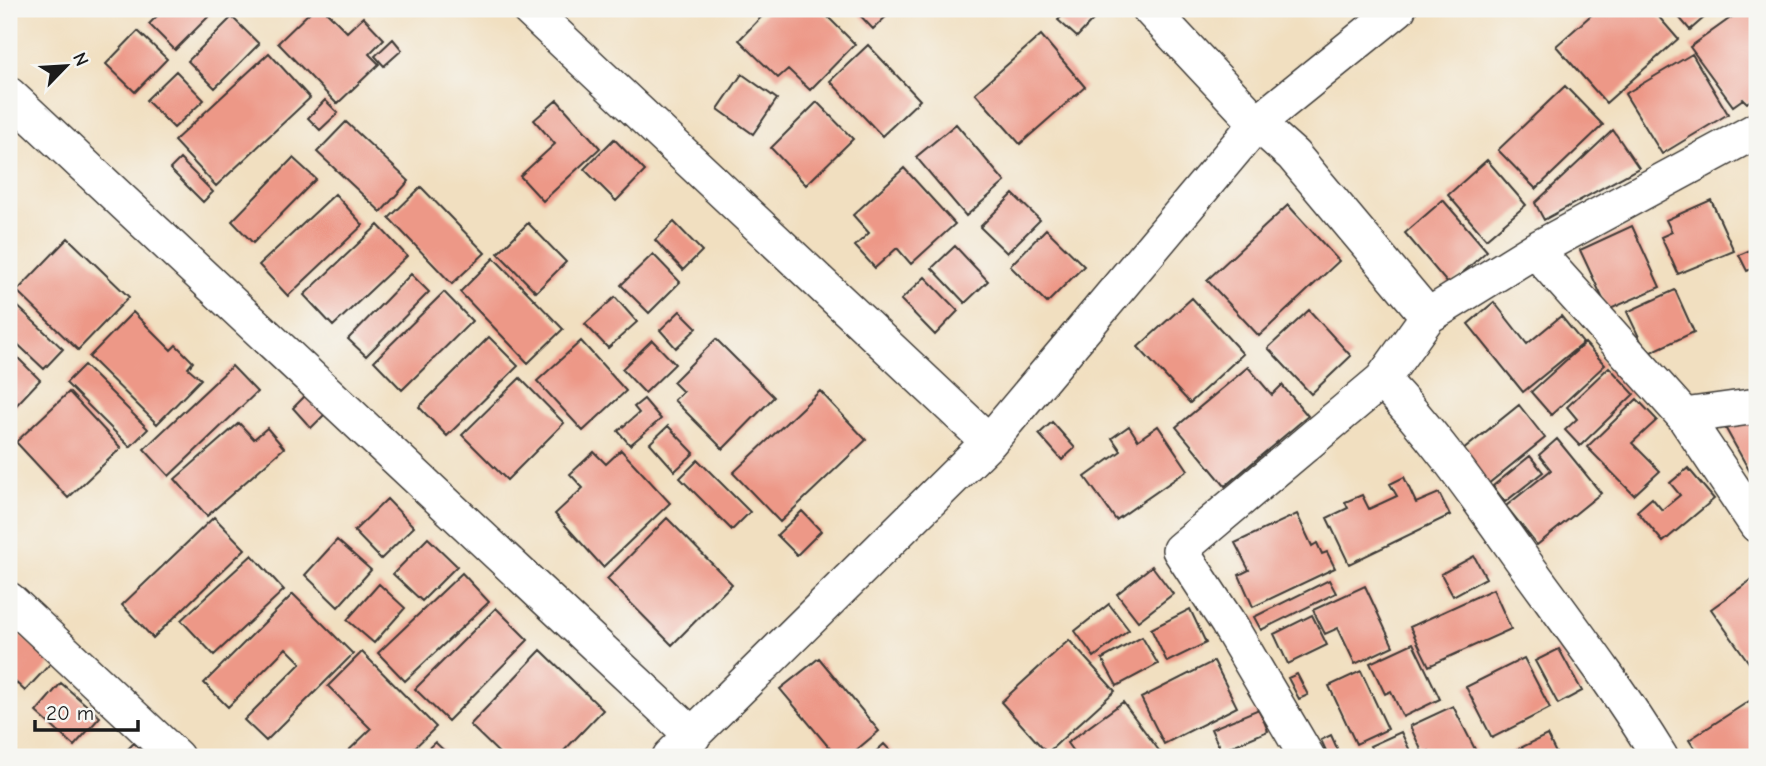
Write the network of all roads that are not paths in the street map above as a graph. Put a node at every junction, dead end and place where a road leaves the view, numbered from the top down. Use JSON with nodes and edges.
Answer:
{"nodes":[{"id":1,"x":529,"y":9,"type":"edge"},
{"id":2,"x":1150,"y":9,"type":"edge"},
{"id":3,"x":1398,"y":9,"type":"edge"},
{"id":4,"x":9,"y":96,"type":"edge"},
{"id":5,"x":1258,"y":123,"type":"junction"},
{"id":6,"x":1757,"y":130,"type":"edge"},
{"id":7,"x":1535,"y":250,"type":"junction"},
{"id":8,"x":1428,"y":316,"type":"junction"},
{"id":9,"x":1382,"y":380,"type":"junction"},
{"id":10,"x":1757,"y":406,"type":"edge"},
{"id":11,"x":1684,"y":416,"type":"junction"},
{"id":12,"x":989,"y":442,"type":"junction"},
{"id":13,"x":1757,"y":525,"type":"edge"},
{"id":14,"x":9,"y":600,"type":"edge"},
{"id":15,"x":681,"y":746,"type":"edge"},
{"id":16,"x":176,"y":757,"type":"edge"},
{"id":17,"x":1307,"y":757,"type":"edge"},
{"id":18,"x":1660,"y":757,"type":"edge"}],
"edges":[{"from":1,"to":12,"type":"street"},
{"from":2,"to":5,"type":"street"},
{"from":3,"to":5,"type":"street"},
{"from":4,"to":15,"type":"street"},
{"from":5,"to":8,"type":"street"},
{"from":5,"to":12,"type":"street"},
{"from":6,"to":7,"type":"street"},
{"from":7,"to":8,"type":"street"},
{"from":7,"to":11,"type":"street"},
{"from":8,"to":9,"type":"street"},
{"from":9,"to":17,"type":"street"},
{"from":9,"to":18,"type":"street"},
{"from":10,"to":11,"type":"street"},
{"from":11,"to":13,"type":"street"},
{"from":12,"to":15,"type":"street"},
{"from":14,"to":16,"type":"street"}]}
